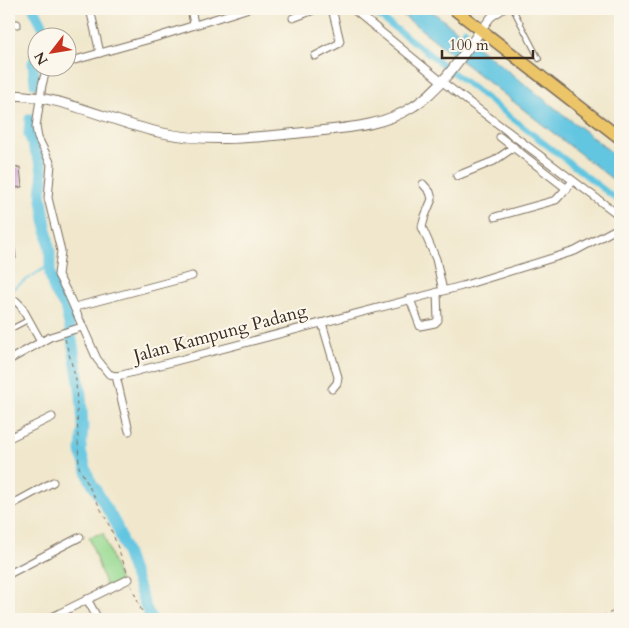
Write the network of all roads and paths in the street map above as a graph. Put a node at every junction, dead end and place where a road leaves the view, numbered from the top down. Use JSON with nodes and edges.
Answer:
{"nodes":[{"id":1,"x":90,"y":9,"type":"edge"},
{"id":2,"x":190,"y":9,"type":"edge"},
{"id":3,"x":246,"y":9,"type":"edge"},
{"id":4,"x":316,"y":9,"type":"edge"},
{"id":5,"x":332,"y":9,"type":"edge"},
{"id":6,"x":353,"y":9,"type":"edge"},
{"id":7,"x":503,"y":9,"type":"edge"},
{"id":8,"x":512,"y":9,"type":"edge"},
{"id":9,"x":459,"y":10,"type":"edge"},
{"id":10,"x":293,"y":18,"type":"dead end"},
{"id":11,"x":194,"y":24,"type":"junction"},
{"id":12,"x":479,"y":33,"type":"junction"},
{"id":13,"x":100,"y":53,"type":"junction"},
{"id":14,"x":315,"y":56,"type":"dead end"},
{"id":15,"x":78,"y":59,"type":"edge"},
{"id":16,"x":538,"y":59,"type":"dead end"},
{"id":17,"x":44,"y":78,"type":"edge"},
{"id":18,"x":443,"y":78,"type":"junction"},
{"id":19,"x":9,"y":95,"type":"edge"},
{"id":20,"x":39,"y":97,"type":"junction"},
{"id":21,"x":500,"y":137,"type":"dead end"},
{"id":22,"x":620,"y":138,"type":"edge"},
{"id":23,"x":514,"y":147,"type":"junction"},
{"id":24,"x":457,"y":176,"type":"dead end"},
{"id":25,"x":573,"y":181,"type":"junction"},
{"id":26,"x":423,"y":184,"type":"dead end"},
{"id":27,"x":567,"y":189,"type":"junction"},
{"id":28,"x":620,"y":216,"type":"edge"},
{"id":29,"x":495,"y":217,"type":"dead end"},
{"id":30,"x":620,"y":227,"type":"edge"},
{"id":31,"x":192,"y":276,"type":"dead end"},
{"id":32,"x":440,"y":291,"type":"junction"},
{"id":33,"x":410,"y":299,"type":"junction"},
{"id":34,"x":9,"y":302,"type":"edge"},
{"id":35,"x":74,"y":307,"type":"junction"},
{"id":36,"x":28,"y":320,"type":"junction"},
{"id":37,"x":322,"y":323,"type":"junction"},
{"id":38,"x":80,"y":328,"type":"junction"},
{"id":39,"x":9,"y":330,"type":"edge"},
{"id":40,"x":65,"y":333,"type":"junction"},
{"id":41,"x":41,"y":342,"type":"junction"},
{"id":42,"x":9,"y":360,"type":"edge"},
{"id":43,"x":116,"y":376,"type":"junction"},
{"id":44,"x":332,"y":389,"type":"dead end"},
{"id":45,"x":52,"y":417,"type":"dead end"},
{"id":46,"x":129,"y":431,"type":"dead end"},
{"id":47,"x":9,"y":438,"type":"edge"},
{"id":48,"x":53,"y":482,"type":"dead end"},
{"id":49,"x":9,"y":506,"type":"edge"},
{"id":50,"x":80,"y":538,"type":"dead end"},
{"id":51,"x":9,"y":574,"type":"edge"},
{"id":52,"x":129,"y":579,"type":"junction"},
{"id":53,"x":87,"y":599,"type":"junction"},
{"id":54,"x":620,"y":609,"type":"edge"},
{"id":55,"x":63,"y":612,"type":"junction"},
{"id":56,"x":48,"y":619,"type":"edge"},
{"id":57,"x":67,"y":619,"type":"edge"},
{"id":58,"x":98,"y":619,"type":"edge"},
{"id":59,"x":145,"y":619,"type":"edge"},
{"id":60,"x":594,"y":619,"type":"edge"}],
"edges":[{"from":1,"to":13,"type":"street"},
{"from":2,"to":11,"type":"street"},
{"from":3,"to":11,"type":"street"},
{"from":4,"to":10,"type":"street"},
{"from":5,"to":14,"type":"street"},
{"from":6,"to":18,"type":"street"},
{"from":7,"to":12,"type":"street"},
{"from":8,"to":16,"type":"lane"},
{"from":9,"to":12,"type":"main road"},
{"from":11,"to":13,"type":"street"},
{"from":12,"to":18,"type":"street"},
{"from":12,"to":22,"type":"main road"},
{"from":13,"to":15,"type":"street"},
{"from":17,"to":20,"type":"street","name":"Jalan Kampung Padang"},
{"from":18,"to":20,"type":"street"},
{"from":18,"to":25,"type":"street"},
{"from":19,"to":20,"type":"street"},
{"from":20,"to":35,"type":"street","name":"Jalan Kampung Padang"},
{"from":21,"to":23,"type":"street"},
{"from":23,"to":24,"type":"street"},
{"from":23,"to":27,"type":"street"},
{"from":25,"to":27,"type":"street"},
{"from":25,"to":28,"type":"street"},
{"from":26,"to":32,"type":"street"},
{"from":27,"to":29,"type":"street"},
{"from":30,"to":32,"type":"street","name":"Jalan Kampung Padang"},
{"from":31,"to":35,"type":"street"},
{"from":32,"to":33,"type":"street","name":"Jalan Kampung Padang"},
{"from":32,"to":33,"type":"street"},
{"from":33,"to":37,"type":"street","name":"Jalan Kampung Padang"},
{"from":34,"to":36,"type":"street"},
{"from":35,"to":38,"type":"street","name":"Jalan Kampung Padang"},
{"from":36,"to":39,"type":"lane"},
{"from":36,"to":41,"type":"street"},
{"from":37,"to":43,"type":"street","name":"Jalan Kampung Padang"},
{"from":37,"to":44,"type":"street"},
{"from":38,"to":40,"type":"street"},
{"from":38,"to":43,"type":"street","name":"Jalan Kampung Padang"},
{"from":40,"to":41,"type":"street"},
{"from":40,"to":52,"type":"path"},
{"from":41,"to":42,"type":"street"},
{"from":43,"to":46,"type":"street"},
{"from":45,"to":47,"type":"street"},
{"from":48,"to":49,"type":"street"},
{"from":50,"to":51,"type":"street"},
{"from":52,"to":53,"type":"street"},
{"from":52,"to":59,"type":"path"},
{"from":53,"to":55,"type":"street"},
{"from":53,"to":58,"type":"street"},
{"from":54,"to":60,"type":"path"},
{"from":55,"to":56,"type":"street"},
{"from":55,"to":57,"type":"lane"}]}
